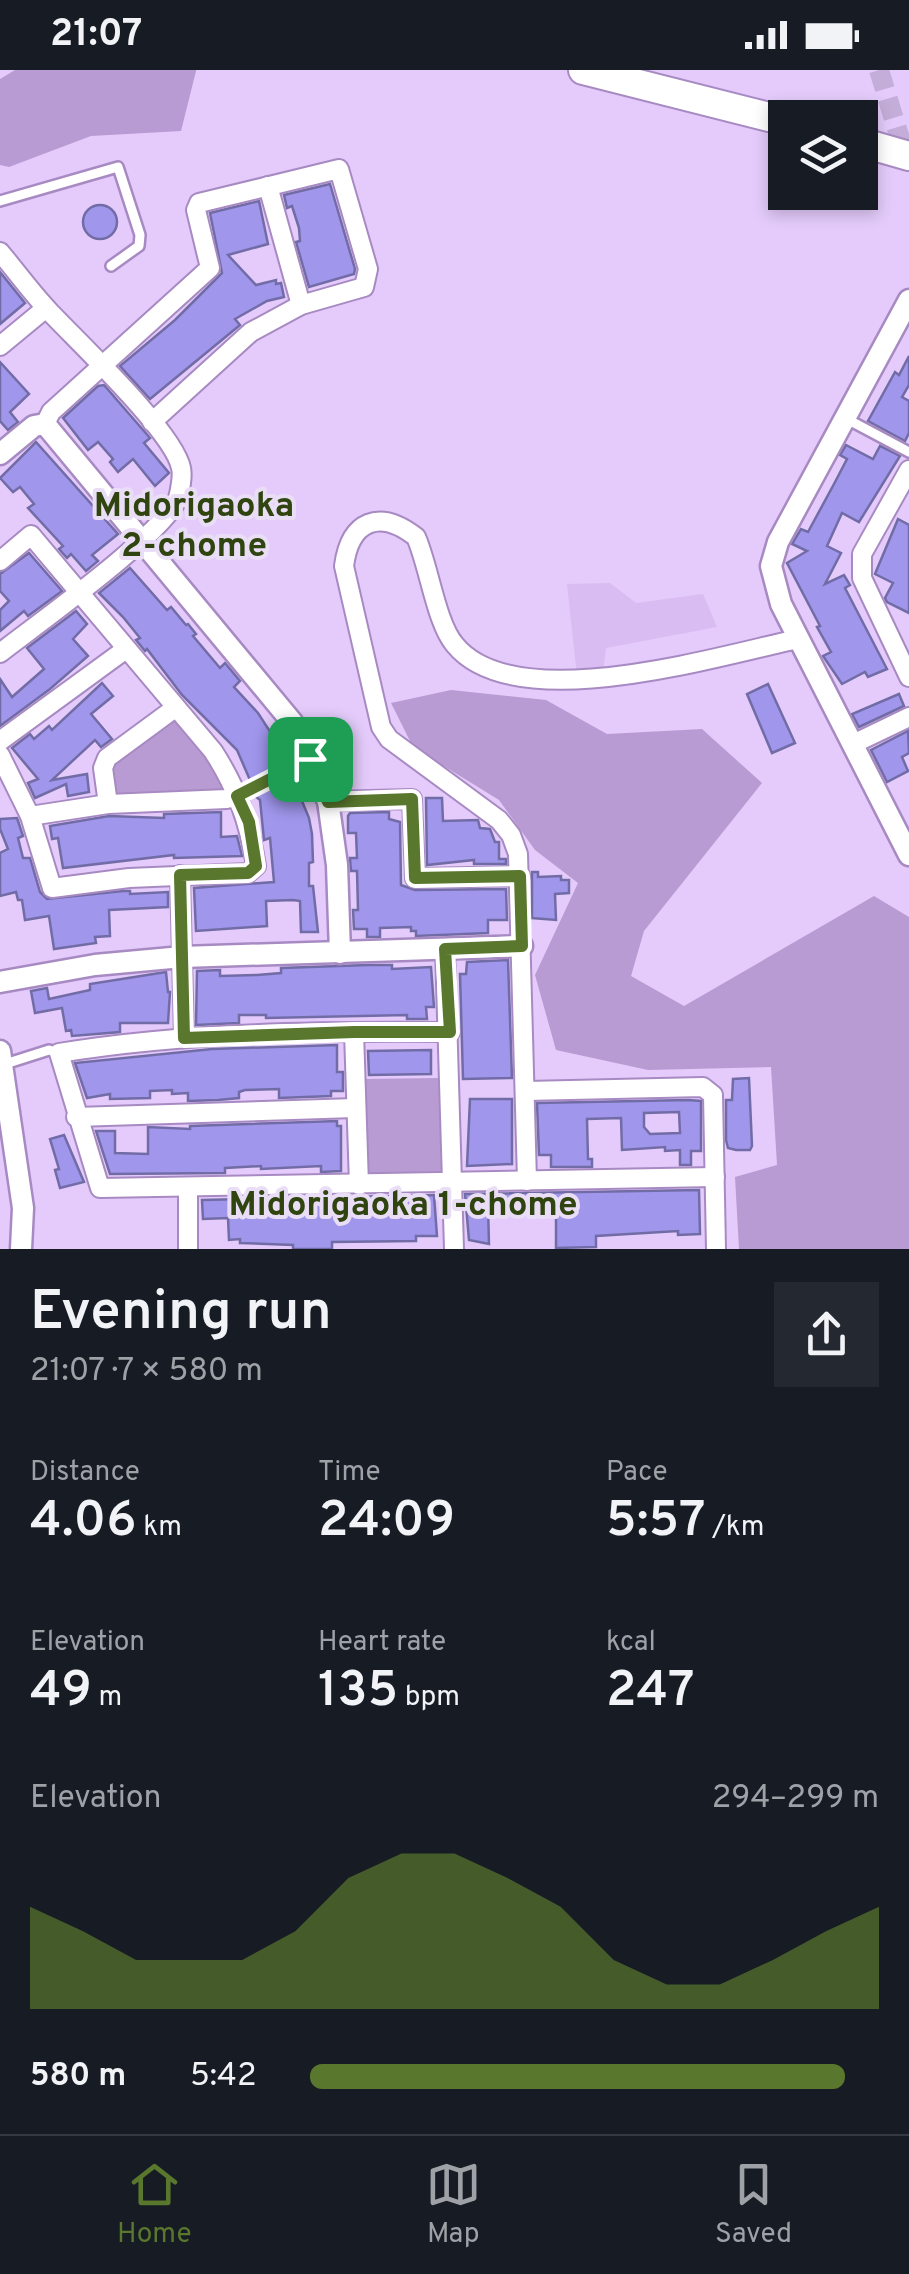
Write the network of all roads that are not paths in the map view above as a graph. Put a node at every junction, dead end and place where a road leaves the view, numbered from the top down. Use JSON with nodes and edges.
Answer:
{"nodes":[{"id":1,"x":584,"y":70,"type":"edge"},
{"id":2,"x":768,"y":117,"type":"edge"},
{"id":3,"x":878,"y":140,"type":"edge"},
{"id":4,"x":909,"y":143,"type":"edge"},
{"id":5,"x":878,"y":145,"type":"edge"},
{"id":6,"x":909,"y":156,"type":"edge"},
{"id":7,"x":268,"y":186,"type":"junction"},
{"id":8,"x":0,"y":201,"type":"edge"},
{"id":9,"x":0,"y":252,"type":"edge"},
{"id":10,"x":111,"y":266,"type":"dead end"},
{"id":11,"x":301,"y":305,"type":"junction"},
{"id":12,"x":46,"y":308,"type":"junction"},
{"id":13,"x":907,"y":310,"type":"edge"},
{"id":14,"x":0,"y":346,"type":"edge"},
{"id":15,"x":102,"y":366,"type":"junction"},
{"id":16,"x":845,"y":418,"type":"junction"},
{"id":17,"x":152,"y":422,"type":"junction"},
{"id":18,"x":44,"y":424,"type":"junction"},
{"id":19,"x":909,"y":452,"type":"edge"},
{"id":20,"x":0,"y":454,"type":"edge"},
{"id":21,"x":909,"y":470,"type":"edge"},
{"id":22,"x":143,"y":540,"type":"junction"},
{"id":23,"x":0,"y":561,"type":"edge"},
{"id":24,"x":78,"y":591,"type":"junction"},
{"id":25,"x":909,"y":632,"type":"edge"},
{"id":26,"x":798,"y":639,"type":"junction"},
{"id":27,"x":893,"y":644,"type":"junction"},
{"id":28,"x":126,"y":649,"type":"junction"},
{"id":29,"x":0,"y":653,"type":"edge"},
{"id":30,"x":909,"y":678,"type":"edge"},
{"id":31,"x":174,"y":708,"type":"junction"},
{"id":32,"x":909,"y":716,"type":"edge"},
{"id":33,"x":0,"y":742,"type":"edge"},
{"id":34,"x":854,"y":744,"type":"junction"},
{"id":35,"x":0,"y":755,"type":"edge"},
{"id":36,"x":310,"y":759,"type":"junction"},
{"id":37,"x":237,"y":796,"type":"junction"},
{"id":38,"x":328,"y":802,"type":"junction"},
{"id":39,"x":108,"y":804,"type":"junction"},
{"id":40,"x":30,"y":816,"type":"junction"},
{"id":41,"x":909,"y":855,"type":"edge"},
{"id":42,"x":180,"y":875,"type":"junction"},
{"id":43,"x":520,"y":876,"type":"junction"},
{"id":44,"x":522,"y":946,"type":"junction"},
{"id":45,"x":445,"y":949,"type":"junction"},
{"id":46,"x":340,"y":953,"type":"junction"},
{"id":47,"x":182,"y":957,"type":"junction"},
{"id":48,"x":0,"y":982,"type":"edge"},
{"id":49,"x":354,"y":1032,"type":"junction"},
{"id":50,"x":450,"y":1032,"type":"junction"},
{"id":51,"x":184,"y":1038,"type":"junction"},
{"id":52,"x":59,"y":1053,"type":"junction"},
{"id":53,"x":1,"y":1058,"type":"edge"},
{"id":54,"x":526,"y":1090,"type":"junction"},
{"id":55,"x":355,"y":1108,"type":"junction"},
{"id":56,"x":76,"y":1117,"type":"junction"},
{"id":57,"x":8,"y":1143,"type":"edge"},
{"id":58,"x":714,"y":1177,"type":"junction"},
{"id":59,"x":527,"y":1181,"type":"junction"},
{"id":60,"x":452,"y":1183,"type":"junction"},
{"id":61,"x":359,"y":1185,"type":"junction"},
{"id":62,"x":188,"y":1188,"type":"junction"},
{"id":63,"x":21,"y":1249,"type":"edge"},
{"id":64,"x":188,"y":1249,"type":"edge"},
{"id":65,"x":454,"y":1249,"type":"edge"},
{"id":66,"x":696,"y":1249,"type":"edge"},
{"id":67,"x":716,"y":1249,"type":"edge"}],
"edges":[{"from":1,"to":2,"type":"highway"},
{"from":3,"to":4,"type":"highway"},
{"from":5,"to":6,"type":"highway"},
{"from":7,"to":11,"type":"street"},
{"from":7,"to":11,"type":"street"},
{"from":7,"to":15,"type":"street"},
{"from":8,"to":10,"type":"lane"},
{"from":9,"to":12,"type":"street"},
{"from":11,"to":17,"type":"street"},
{"from":12,"to":14,"type":"street"},
{"from":12,"to":15,"type":"street"},
{"from":13,"to":16,"type":"street"},
{"from":15,"to":17,"type":"street"},
{"from":15,"to":18,"type":"street"},
{"from":16,"to":19,"type":"lane"},
{"from":16,"to":26,"type":"street"},
{"from":17,"to":22,"type":"street"},
{"from":18,"to":20,"type":"street"},
{"from":18,"to":22,"type":"street"},
{"from":21,"to":27,"type":"street"},
{"from":22,"to":24,"type":"street"},
{"from":22,"to":36,"type":"street"},
{"from":23,"to":24,"type":"street"},
{"from":24,"to":28,"type":"street"},
{"from":24,"to":29,"type":"street"},
{"from":25,"to":27,"type":"street"},
{"from":26,"to":34,"type":"street"},
{"from":26,"to":43,"type":"street"},
{"from":27,"to":30,"type":"street"},
{"from":28,"to":31,"type":"street"},
{"from":28,"to":33,"type":"street"},
{"from":31,"to":37,"type":"street"},
{"from":31,"to":39,"type":"street"},
{"from":32,"to":34,"type":"street"},
{"from":34,"to":41,"type":"street"},
{"from":35,"to":40,"type":"street"},
{"from":36,"to":37,"type":"lane"},
{"from":36,"to":38,"type":"street"},
{"from":37,"to":39,"type":"street"},
{"from":37,"to":42,"type":"street"},
{"from":38,"to":43,"type":"street"},
{"from":38,"to":46,"type":"street"},
{"from":39,"to":40,"type":"street"},
{"from":40,"to":42,"type":"street"},
{"from":42,"to":47,"type":"street"},
{"from":43,"to":44,"type":"street"},
{"from":44,"to":45,"type":"street"},
{"from":44,"to":54,"type":"street"},
{"from":45,"to":46,"type":"street"},
{"from":45,"to":50,"type":"street"},
{"from":46,"to":47,"type":"street"},
{"from":47,"to":48,"type":"street"},
{"from":47,"to":51,"type":"street"},
{"from":49,"to":50,"type":"street"},
{"from":49,"to":51,"type":"street"},
{"from":49,"to":55,"type":"street"},
{"from":50,"to":60,"type":"street"},
{"from":51,"to":52,"type":"street"},
{"from":52,"to":53,"type":"lane"},
{"from":52,"to":56,"type":"street"},
{"from":53,"to":57,"type":"street"},
{"from":54,"to":58,"type":"street"},
{"from":54,"to":59,"type":"street"},
{"from":55,"to":56,"type":"street"},
{"from":55,"to":61,"type":"street"},
{"from":56,"to":62,"type":"street"},
{"from":57,"to":63,"type":"street"},
{"from":58,"to":59,"type":"street"},
{"from":58,"to":67,"type":"street"},
{"from":59,"to":60,"type":"street"},
{"from":60,"to":61,"type":"street"},
{"from":60,"to":65,"type":"street"},
{"from":61,"to":62,"type":"street"},
{"from":62,"to":64,"type":"street"},
{"from":66,"to":67,"type":"street"}]}
